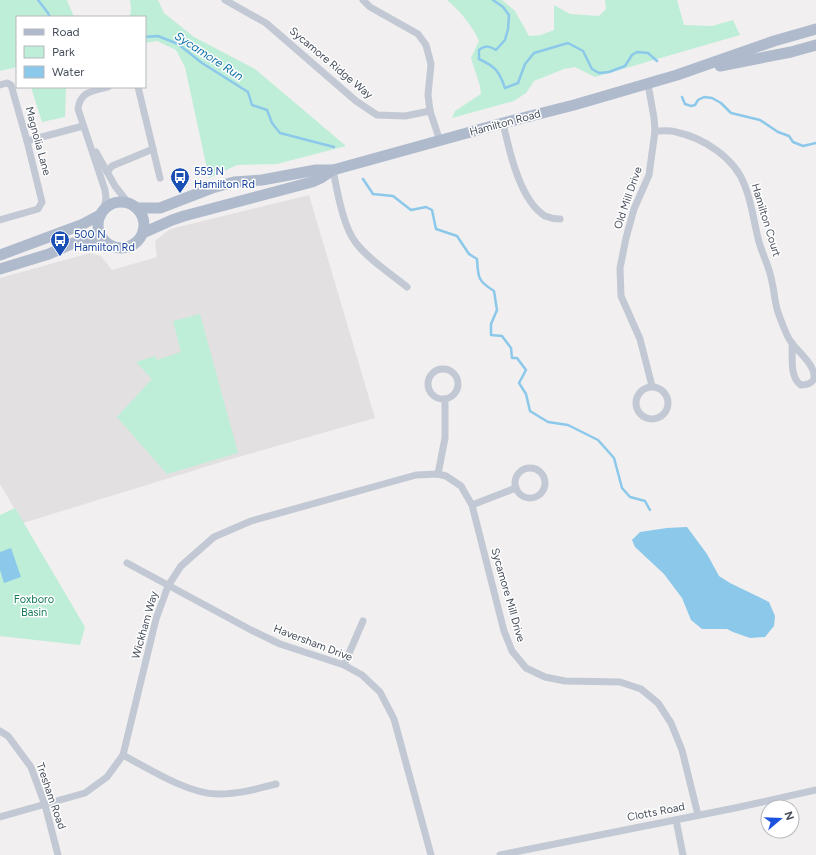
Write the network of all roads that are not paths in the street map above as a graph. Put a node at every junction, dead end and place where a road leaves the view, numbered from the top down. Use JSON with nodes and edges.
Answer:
{"nodes":[{"id":1,"x":225,"y":0,"type":"edge"},
{"id":2,"x":363,"y":0,"type":"edge"},
{"id":3,"x":816,"y":29,"type":"edge"},
{"id":4,"x":816,"y":45,"type":"edge"},
{"id":5,"x":677,"y":75,"type":"junction"},
{"id":6,"x":648,"y":84,"type":"junction"},
{"id":7,"x":0,"y":85,"type":"edge"},
{"id":8,"x":105,"y":88,"type":"edge"},
{"id":9,"x":138,"y":88,"type":"edge"},
{"id":10,"x":430,"y":111,"type":"junction"},
{"id":11,"x":503,"y":123,"type":"junction"},
{"id":12,"x":83,"y":126,"type":"junction"},
{"id":13,"x":655,"y":131,"type":"junction"},
{"id":14,"x":440,"y":140,"type":"junction"},
{"id":15,"x":27,"y":141,"type":"junction"},
{"id":16,"x":153,"y":149,"type":"junction"},
{"id":17,"x":332,"y":170,"type":"junction"},
{"id":18,"x":107,"y":172,"type":"junction"},
{"id":19,"x":160,"y":178,"type":"dead end"},
{"id":20,"x":133,"y":206,"type":"junction"},
{"id":21,"x":102,"y":212,"type":"junction"},
{"id":22,"x":560,"y":219,"type":"dead end"},
{"id":23,"x":0,"y":220,"type":"edge"},
{"id":24,"x":143,"y":233,"type":"junction"},
{"id":25,"x":103,"y":240,"type":"junction"},
{"id":26,"x":0,"y":255,"type":"edge"},
{"id":27,"x":0,"y":269,"type":"edge"},
{"id":28,"x":407,"y":287,"type":"dead end"},
{"id":29,"x":792,"y":343,"type":"junction"},
{"id":30,"x":652,"y":386,"type":"junction"},
{"id":31,"x":445,"y":398,"type":"junction"},
{"id":32,"x":438,"y":474,"type":"junction"},
{"id":33,"x":516,"y":488,"type":"junction"},
{"id":34,"x":472,"y":505,"type":"junction"},
{"id":35,"x":127,"y":563,"type":"dead end"},
{"id":36,"x":168,"y":586,"type":"junction"},
{"id":37,"x":363,"y":621,"type":"dead end"},
{"id":38,"x":344,"y":666,"type":"junction"},
{"id":39,"x":0,"y":731,"type":"edge"},
{"id":40,"x":123,"y":756,"type":"junction"},
{"id":41,"x":276,"y":784,"type":"dead end"},
{"id":42,"x":816,"y":790,"type":"edge"},
{"id":43,"x":45,"y":805,"type":"junction"},
{"id":44,"x":698,"y":815,"type":"junction"},
{"id":45,"x":0,"y":817,"type":"edge"},
{"id":46,"x":676,"y":820,"type":"junction"},
{"id":47,"x":58,"y":855,"type":"edge"},
{"id":48,"x":431,"y":855,"type":"edge"},
{"id":49,"x":500,"y":855,"type":"edge"},
{"id":50,"x":683,"y":855,"type":"edge"}],
"edges":[{"from":1,"to":10,"type":"street","name":"Sycamore Ridge Way"},
{"from":2,"to":10,"type":"street"},
{"from":3,"to":5,"type":"main road","name":"Hamilton Road"},
{"from":4,"to":5,"type":"main road","name":"Hamilton Road"},
{"from":5,"to":6,"type":"main road","name":"Hamilton Road"},
{"from":6,"to":11,"type":"main road","name":"Hamilton Road"},
{"from":6,"to":13,"type":"street","name":"Old Mill Drive"},
{"from":7,"to":15,"type":"street","name":"Magnolia Lane"},
{"from":8,"to":12,"type":"street"},
{"from":9,"to":16,"type":"street"},
{"from":10,"to":14,"type":"street"},
{"from":11,"to":14,"type":"main road","name":"Hamilton Road"},
{"from":11,"to":22,"type":"street"},
{"from":12,"to":15,"type":"street"},
{"from":12,"to":18,"type":"street"},
{"from":12,"to":21,"type":"street"},
{"from":13,"to":29,"type":"street","name":"Hamilton Court"},
{"from":13,"to":30,"type":"street","name":"Old Mill Drive"},
{"from":14,"to":17,"type":"main road","name":"Hamilton Road"},
{"from":15,"to":23,"type":"street","name":"Magnolia Lane"},
{"from":16,"to":18,"type":"street"},
{"from":16,"to":19,"type":"street"},
{"from":17,"to":20,"type":"main road","name":"Hamilton Road"},
{"from":17,"to":24,"type":"main road","name":"Hamilton Road"},
{"from":17,"to":28,"type":"street"},
{"from":18,"to":20,"type":"street"},
{"from":20,"to":21,"type":"main road"},
{"from":20,"to":24,"type":"main road"},
{"from":21,"to":25,"type":"main road"},
{"from":21,"to":26,"type":"main road"},
{"from":24,"to":25,"type":"main road"},
{"from":25,"to":27,"type":"main road"},
{"from":29,"to":29,"type":"street","name":"Hamilton Court"},
{"from":30,"to":30,"type":"street"},
{"from":31,"to":31,"type":"street"},
{"from":31,"to":32,"type":"street"},
{"from":32,"to":34,"type":"street","name":"Sycamore Mill Drive"},
{"from":32,"to":36,"type":"street","name":"Wickham Way"},
{"from":33,"to":33,"type":"street"},
{"from":33,"to":34,"type":"street"},
{"from":34,"to":44,"type":"street","name":"Sycamore Mill Drive"},
{"from":35,"to":36,"type":"street","name":"Haversham Drive"},
{"from":36,"to":38,"type":"street","name":"Haversham Drive"},
{"from":36,"to":40,"type":"street","name":"Wickham Way"},
{"from":37,"to":38,"type":"street"},
{"from":38,"to":48,"type":"street","name":"Haversham Drive"},
{"from":39,"to":43,"type":"street","name":"Tresham Road"},
{"from":40,"to":41,"type":"street"},
{"from":40,"to":43,"type":"street","name":"Wickham Way"},
{"from":42,"to":44,"type":"street","name":"Clotts Road"},
{"from":43,"to":45,"type":"street","name":"Wickham Way"},
{"from":43,"to":47,"type":"street","name":"Tresham Road"},
{"from":44,"to":46,"type":"street","name":"Clotts Road"},
{"from":46,"to":49,"type":"street","name":"Clotts Road"},
{"from":46,"to":50,"type":"street"}]}
